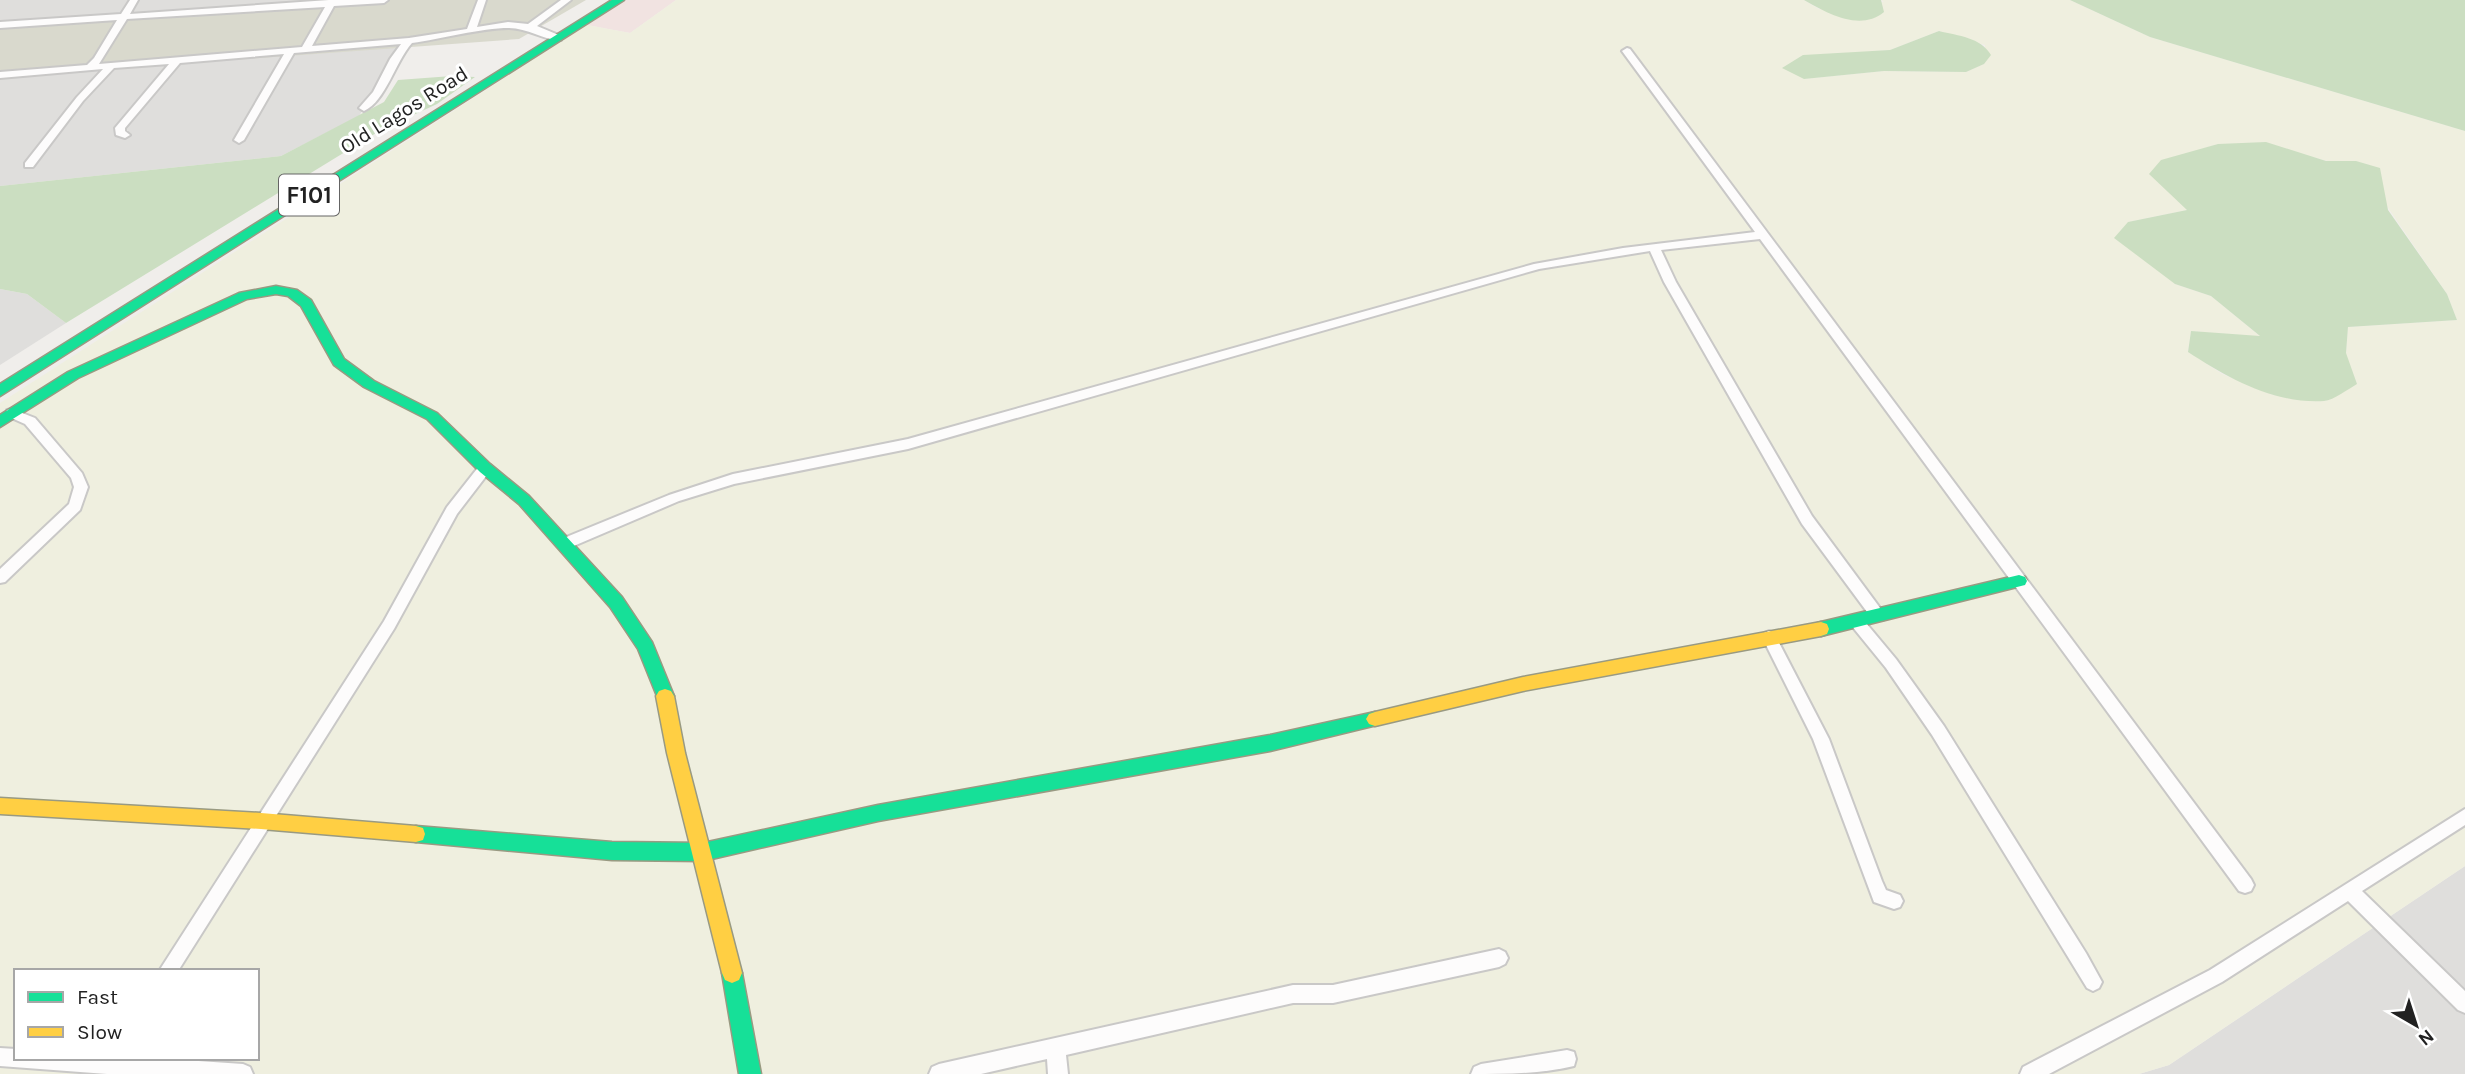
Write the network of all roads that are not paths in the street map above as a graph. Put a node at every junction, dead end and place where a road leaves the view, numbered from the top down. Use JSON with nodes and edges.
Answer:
{"nodes":[{"id":1,"x":134,"y":0,"type":"edge"},
{"id":2,"x":384,"y":0,"type":"edge"},
{"id":3,"x":482,"y":0,"type":"edge"},
{"id":4,"x":567,"y":0,"type":"edge"},
{"id":5,"x":619,"y":0,"type":"edge"},
{"id":6,"x":332,"y":2,"type":"edge"},
{"id":7,"x":124,"y":18,"type":"junction"},
{"id":8,"x":0,"y":25,"type":"edge"},
{"id":9,"x":530,"y":27,"type":"junction"},
{"id":10,"x":471,"y":32,"type":"junction"},
{"id":11,"x":558,"y":38,"type":"junction"},
{"id":12,"x":409,"y":41,"type":"junction"},
{"id":13,"x":305,"y":51,"type":"junction"},
{"id":14,"x":1627,"y":51,"type":"dead end"},
{"id":15,"x":290,"y":52,"type":"junction"},
{"id":16,"x":176,"y":62,"type":"junction"},
{"id":17,"x":112,"y":65,"type":"junction"},
{"id":18,"x":90,"y":67,"type":"junction"},
{"id":19,"x":0,"y":75,"type":"edge"},
{"id":20,"x":364,"y":108,"type":"dead end"},
{"id":21,"x":125,"y":135,"type":"dead end"},
{"id":22,"x":239,"y":140,"type":"dead end"},
{"id":23,"x":29,"y":165,"type":"dead end"},
{"id":24,"x":1762,"y":235,"type":"junction"},
{"id":25,"x":1654,"y":247,"type":"junction"},
{"id":26,"x":0,"y":391,"type":"edge"},
{"id":27,"x":6,"y":418,"type":"edge"},
{"id":28,"x":485,"y":468,"type":"junction"},
{"id":29,"x":564,"y":544,"type":"junction"},
{"id":30,"x":0,"y":578,"type":"edge"},
{"id":31,"x":2019,"y":581,"type":"junction"},
{"id":32,"x":1878,"y":616,"type":"junction"},
{"id":33,"x":1856,"y":621,"type":"junction"},
{"id":34,"x":1769,"y":637,"type":"junction"},
{"id":35,"x":0,"y":806,"type":"edge"},
{"id":36,"x":2465,"y":817,"type":"edge"},
{"id":37,"x":261,"y":821,"type":"junction"},
{"id":38,"x":703,"y":852,"type":"junction"},
{"id":39,"x":2245,"y":885,"type":"dead end"},
{"id":40,"x":2351,"y":892,"type":"junction"},
{"id":41,"x":1894,"y":901,"type":"dead end"},
{"id":42,"x":1499,"y":958,"type":"dead end"},
{"id":43,"x":169,"y":969,"type":"edge"},
{"id":44,"x":2092,"y":982,"type":"dead end"},
{"id":45,"x":2465,"y":1004,"type":"edge"},
{"id":46,"x":1056,"y":1049,"type":"junction"},
{"id":47,"x":1567,"y":1059,"type":"dead end"},
{"id":48,"x":30,"y":1060,"type":"edge"},
{"id":49,"x":106,"y":1065,"type":"edge"},
{"id":50,"x":243,"y":1074,"type":"edge"},
{"id":51,"x":750,"y":1074,"type":"edge"},
{"id":52,"x":939,"y":1074,"type":"edge"},
{"id":53,"x":1058,"y":1074,"type":"edge"},
{"id":54,"x":1481,"y":1074,"type":"edge"},
{"id":55,"x":2030,"y":1074,"type":"edge"}],
"edges":[{"from":1,"to":7,"type":"street"},
{"from":2,"to":6,"type":"street"},
{"from":3,"to":10,"type":"street"},
{"from":4,"to":9,"type":"street"},
{"from":5,"to":11,"type":"street","name":"Old Lagos Road","number":"F101"},
{"from":6,"to":7,"type":"street"},
{"from":6,"to":13,"type":"street"},
{"from":7,"to":8,"type":"street"},
{"from":7,"to":18,"type":"street"},
{"from":9,"to":10,"type":"street"},
{"from":9,"to":11,"type":"street"},
{"from":10,"to":12,"type":"street"},
{"from":11,"to":26,"type":"street","name":"Old Lagos Road","number":"F101"},
{"from":12,"to":13,"type":"street"},
{"from":12,"to":20,"type":"street"},
{"from":13,"to":15,"type":"street"},
{"from":14,"to":24,"type":"street"},
{"from":15,"to":16,"type":"street"},
{"from":15,"to":22,"type":"street"},
{"from":16,"to":17,"type":"street"},
{"from":16,"to":21,"type":"street"},
{"from":17,"to":18,"type":"street"},
{"from":17,"to":23,"type":"street"},
{"from":18,"to":19,"type":"street"},
{"from":24,"to":25,"type":"street"},
{"from":24,"to":31,"type":"street"},
{"from":25,"to":29,"type":"street"},
{"from":25,"to":32,"type":"street"},
{"from":27,"to":28,"type":"street"},
{"from":27,"to":30,"type":"street"},
{"from":28,"to":29,"type":"street"},
{"from":28,"to":37,"type":"street"},
{"from":29,"to":38,"type":"street"},
{"from":31,"to":32,"type":"street"},
{"from":31,"to":39,"type":"street"},
{"from":32,"to":33,"type":"street"},
{"from":33,"to":34,"type":"street"},
{"from":33,"to":44,"type":"street"},
{"from":34,"to":38,"type":"street"},
{"from":34,"to":41,"type":"street"},
{"from":35,"to":37,"type":"street"},
{"from":36,"to":40,"type":"street"},
{"from":37,"to":38,"type":"street"},
{"from":37,"to":43,"type":"street"},
{"from":38,"to":51,"type":"street"},
{"from":40,"to":45,"type":"street"},
{"from":40,"to":55,"type":"street"},
{"from":42,"to":46,"type":"street"},
{"from":46,"to":52,"type":"street"},
{"from":46,"to":53,"type":"street"},
{"from":47,"to":54,"type":"street"},
{"from":48,"to":49,"type":"street"},
{"from":49,"to":50,"type":"street"}]}
